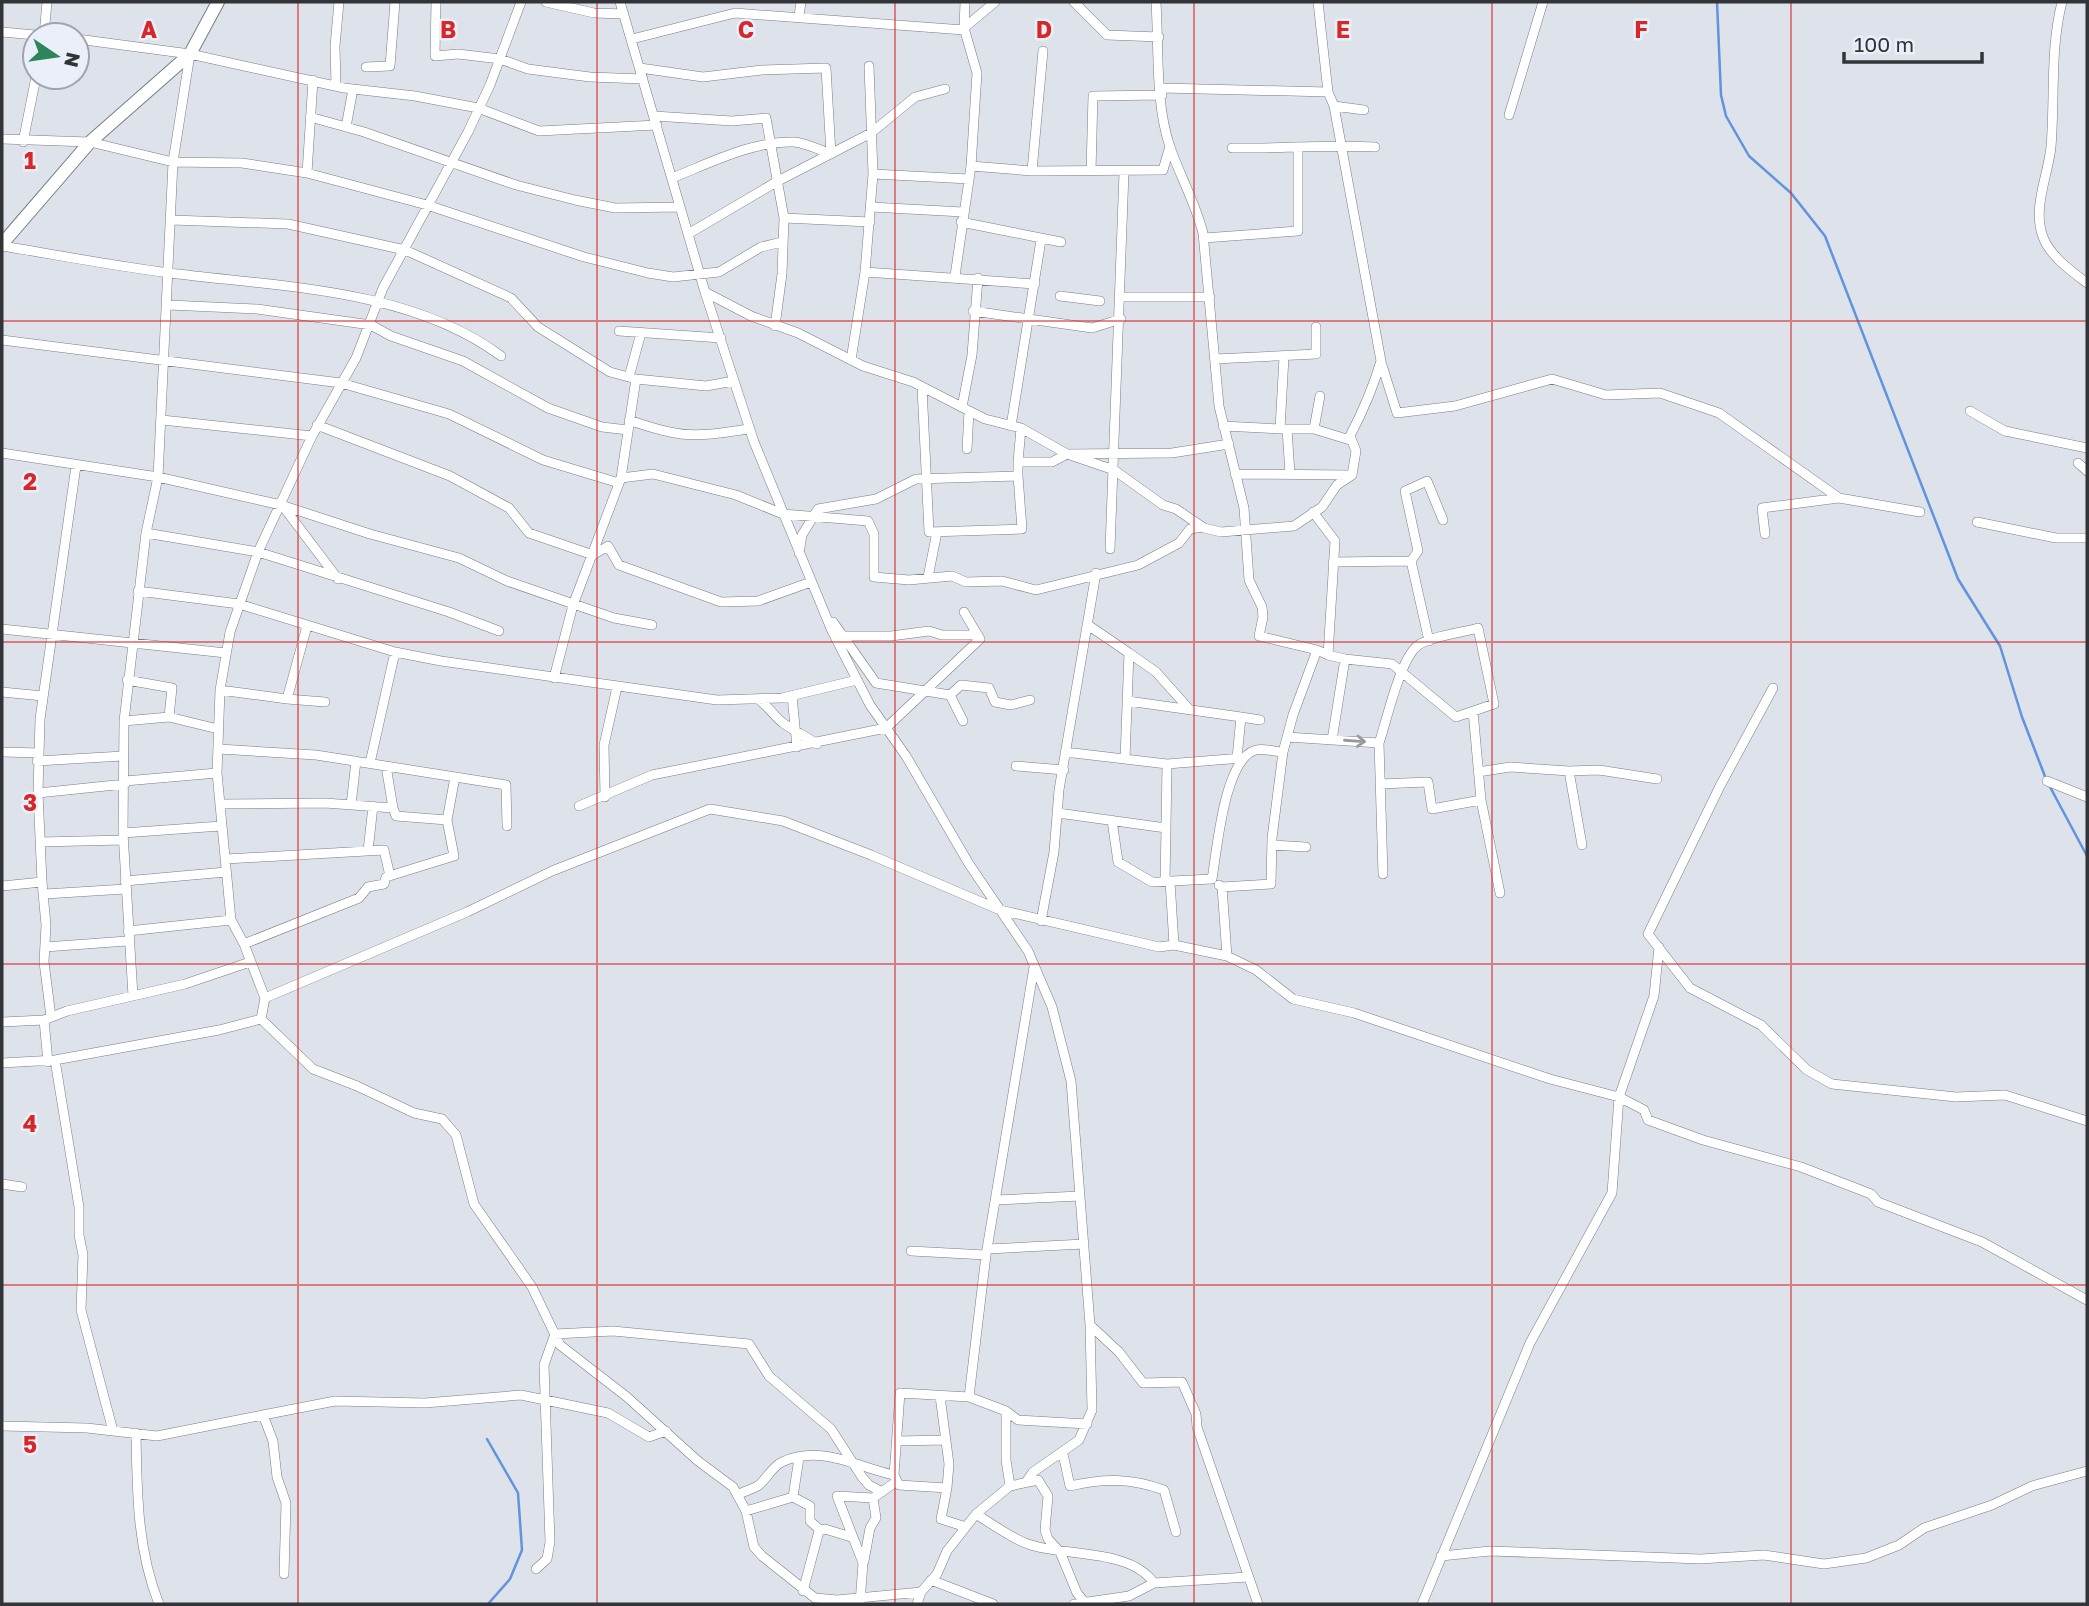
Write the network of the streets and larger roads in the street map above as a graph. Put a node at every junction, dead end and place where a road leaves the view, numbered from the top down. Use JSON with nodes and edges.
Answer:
{"nodes":[{"id":1,"x":47,"y":2,"type":"edge"},
{"id":2,"x":218,"y":2,"type":"edge"},
{"id":3,"x":339,"y":2,"type":"edge"},
{"id":4,"x":395,"y":2,"type":"edge"},
{"id":5,"x":436,"y":2,"type":"edge"},
{"id":6,"x":521,"y":2,"type":"edge"},
{"id":7,"x":546,"y":2,"type":"edge"},
{"id":8,"x":620,"y":2,"type":"edge"},
{"id":9,"x":801,"y":2,"type":"edge"},
{"id":10,"x":965,"y":2,"type":"edge"},
{"id":11,"x":995,"y":2,"type":"edge"},
{"id":12,"x":1074,"y":2,"type":"edge"},
{"id":13,"x":1156,"y":2,"type":"edge"},
{"id":14,"x":1318,"y":2,"type":"edge"},
{"id":15,"x":1543,"y":2,"type":"edge"},
{"id":16,"x":2062,"y":2,"type":"edge"},
{"id":17,"x":624,"y":14,"type":"junction"},
{"id":18,"x":799,"y":16,"type":"junction"},
{"id":19,"x":45,"y":21,"type":"edge"},
{"id":20,"x":964,"y":29,"type":"junction"},
{"id":21,"x":2,"y":32,"type":"edge"},
{"id":22,"x":21,"y":34,"type":"edge"},
{"id":23,"x":1159,"y":37,"type":"junction"},
{"id":24,"x":632,"y":39,"type":"junction"},
{"id":25,"x":91,"y":41,"type":"edge"},
{"id":26,"x":1043,"y":51,"type":"dead end"},
{"id":27,"x":190,"y":54,"type":"junction"},
{"id":28,"x":500,"y":59,"type":"junction"},
{"id":29,"x":869,"y":66,"type":"dead end"},
{"id":30,"x":366,"y":67,"type":"dead end"},
{"id":31,"x":640,"y":68,"type":"junction"},
{"id":32,"x":643,"y":79,"type":"junction"},
{"id":33,"x":313,"y":80,"type":"junction"},
{"id":34,"x":336,"y":86,"type":"junction"},
{"id":35,"x":353,"y":89,"type":"junction"},
{"id":36,"x":945,"y":89,"type":"dead end"},
{"id":37,"x":33,"y":91,"type":"edge"},
{"id":38,"x":1162,"y":92,"type":"junction"},
{"id":39,"x":1328,"y":92,"type":"junction"},
{"id":40,"x":1334,"y":106,"type":"junction"},
{"id":41,"x":478,"y":108,"type":"junction"},
{"id":42,"x":1364,"y":110,"type":"dead end"},
{"id":43,"x":1509,"y":115,"type":"dead end"},
{"id":44,"x":310,"y":117,"type":"junction"},
{"id":45,"x":655,"y":120,"type":"junction"},
{"id":46,"x":346,"y":127,"type":"junction"},
{"id":47,"x":871,"y":133,"type":"junction"},
{"id":48,"x":2,"y":139,"type":"edge"},
{"id":49,"x":23,"y":142,"type":"junction"},
{"id":50,"x":90,"y":142,"type":"junction"},
{"id":51,"x":771,"y":145,"type":"junction"},
{"id":52,"x":1339,"y":145,"type":"junction"},
{"id":53,"x":1170,"y":146,"type":"junction"},
{"id":54,"x":1375,"y":147,"type":"dead end"},
{"id":55,"x":1232,"y":148,"type":"dead end"},
{"id":56,"x":1298,"y":149,"type":"junction"},
{"id":57,"x":831,"y":154,"type":"junction"},
{"id":58,"x":173,"y":162,"type":"junction"},
{"id":59,"x":451,"y":164,"type":"junction"},
{"id":60,"x":971,"y":166,"type":"junction"},
{"id":61,"x":1032,"y":171,"type":"junction"},
{"id":62,"x":1091,"y":171,"type":"junction"},
{"id":63,"x":1124,"y":172,"type":"junction"},
{"id":64,"x":307,"y":173,"type":"junction"},
{"id":65,"x":873,"y":174,"type":"junction"},
{"id":66,"x":672,"y":178,"type":"junction"},
{"id":67,"x":969,"y":179,"type":"junction"},
{"id":68,"x":778,"y":181,"type":"junction"},
{"id":69,"x":427,"y":205,"type":"junction"},
{"id":70,"x":680,"y":206,"type":"junction"},
{"id":71,"x":871,"y":207,"type":"junction"},
{"id":72,"x":962,"y":217,"type":"junction"},
{"id":73,"x":784,"y":218,"type":"junction"},
{"id":74,"x":172,"y":220,"type":"junction"},
{"id":75,"x":870,"y":222,"type":"junction"},
{"id":76,"x":688,"y":234,"type":"junction"},
{"id":77,"x":1204,"y":238,"type":"junction"},
{"id":78,"x":1041,"y":240,"type":"junction"},
{"id":79,"x":782,"y":242,"type":"junction"},
{"id":80,"x":1061,"y":242,"type":"dead end"},
{"id":81,"x":2,"y":245,"type":"edge"},
{"id":82,"x":405,"y":250,"type":"junction"},
{"id":83,"x":865,"y":272,"type":"junction"},
{"id":84,"x":168,"y":273,"type":"junction"},
{"id":85,"x":702,"y":273,"type":"junction"},
{"id":86,"x":955,"y":276,"type":"junction"},
{"id":87,"x":978,"y":278,"type":"junction"},
{"id":88,"x":2087,"y":283,"type":"edge"},
{"id":89,"x":1035,"y":284,"type":"junction"},
{"id":90,"x":705,"y":292,"type":"junction"},
{"id":91,"x":1060,"y":296,"type":"dead end"},
{"id":92,"x":1122,"y":297,"type":"junction"},
{"id":93,"x":1210,"y":297,"type":"junction"},
{"id":94,"x":1100,"y":301,"type":"dead end"},
{"id":95,"x":378,"y":303,"type":"junction"},
{"id":96,"x":169,"y":305,"type":"junction"},
{"id":97,"x":973,"y":311,"type":"junction"},
{"id":98,"x":1121,"y":319,"type":"junction"},
{"id":99,"x":1030,"y":320,"type":"junction"},
{"id":100,"x":371,"y":325,"type":"junction"},
{"id":101,"x":775,"y":326,"type":"junction"},
{"id":102,"x":1316,"y":327,"type":"dead end"},
{"id":103,"x":619,"y":331,"type":"dead end"},
{"id":104,"x":641,"y":333,"type":"junction"},
{"id":105,"x":720,"y":338,"type":"junction"},
{"id":106,"x":2,"y":340,"type":"edge"},
{"id":107,"x":501,"y":356,"type":"dead end"},
{"id":108,"x":1284,"y":357,"type":"junction"},
{"id":109,"x":1215,"y":359,"type":"junction"},
{"id":110,"x":850,"y":360,"type":"junction"},
{"id":111,"x":1381,"y":360,"type":"junction"},
{"id":112,"x":164,"y":362,"type":"junction"},
{"id":113,"x":633,"y":378,"type":"junction"},
{"id":114,"x":734,"y":381,"type":"junction"},
{"id":115,"x":341,"y":383,"type":"junction"},
{"id":116,"x":922,"y":387,"type":"junction"},
{"id":117,"x":1320,"y":396,"type":"dead end"},
{"id":118,"x":965,"y":409,"type":"junction"},
{"id":119,"x":1970,"y":411,"type":"dead end"},
{"id":120,"x":162,"y":420,"type":"junction"},
{"id":121,"x":317,"y":425,"type":"junction"},
{"id":122,"x":629,"y":425,"type":"junction"},
{"id":123,"x":1223,"y":426,"type":"junction"},
{"id":124,"x":1016,"y":427,"type":"junction"},
{"id":125,"x":749,"y":429,"type":"junction"},
{"id":126,"x":1284,"y":429,"type":"junction"},
{"id":127,"x":1314,"y":429,"type":"junction"},
{"id":128,"x":312,"y":436,"type":"junction"},
{"id":129,"x":1350,"y":440,"type":"junction"},
{"id":130,"x":1229,"y":444,"type":"junction"},
{"id":131,"x":2087,"y":448,"type":"edge"},
{"id":132,"x":967,"y":449,"type":"dead end"},
{"id":133,"x":2,"y":453,"type":"edge"},
{"id":134,"x":1114,"y":453,"type":"junction"},
{"id":135,"x":1067,"y":454,"type":"junction"},
{"id":136,"x":1018,"y":462,"type":"junction"},
{"id":137,"x":2078,"y":463,"type":"dead end"},
{"id":138,"x":76,"y":466,"type":"junction"},
{"id":139,"x":1114,"y":470,"type":"junction"},
{"id":140,"x":2087,"y":471,"type":"edge"},
{"id":141,"x":1235,"y":474,"type":"junction"},
{"id":142,"x":1290,"y":474,"type":"junction"},
{"id":143,"x":1352,"y":475,"type":"junction"},
{"id":144,"x":1018,"y":476,"type":"junction"},
{"id":145,"x":158,"y":477,"type":"junction"},
{"id":146,"x":925,"y":480,"type":"junction"},
{"id":147,"x":620,"y":481,"type":"junction"},
{"id":148,"x":1839,"y":498,"type":"junction"},
{"id":149,"x":281,"y":505,"type":"junction"},
{"id":150,"x":1313,"y":512,"type":"junction"},
{"id":151,"x":1920,"y":512,"type":"dead end"},
{"id":152,"x":783,"y":514,"type":"junction"},
{"id":153,"x":813,"y":515,"type":"junction"},
{"id":154,"x":1443,"y":520,"type":"dead end"},
{"id":155,"x":1977,"y":522,"type":"dead end"},
{"id":156,"x":1202,"y":527,"type":"junction"},
{"id":157,"x":1245,"y":528,"type":"junction"},
{"id":158,"x":937,"y":532,"type":"junction"},
{"id":159,"x":146,"y":533,"type":"junction"},
{"id":160,"x":1765,"y":534,"type":"dead end"},
{"id":161,"x":2087,"y":538,"type":"edge"},
{"id":162,"x":1110,"y":549,"type":"dead end"},
{"id":163,"x":258,"y":552,"type":"junction"},
{"id":164,"x":799,"y":553,"type":"junction"},
{"id":165,"x":593,"y":555,"type":"junction"},
{"id":166,"x":1411,"y":561,"type":"junction"},
{"id":167,"x":1333,"y":562,"type":"junction"},
{"id":168,"x":1096,"y":573,"type":"junction"},
{"id":169,"x":928,"y":577,"type":"junction"},
{"id":170,"x":338,"y":579,"type":"junction"},
{"id":171,"x":811,"y":582,"type":"junction"},
{"id":172,"x":138,"y":591,"type":"junction"},
{"id":173,"x":816,"y":594,"type":"junction"},
{"id":174,"x":239,"y":604,"type":"junction"},
{"id":175,"x":573,"y":604,"type":"junction"},
{"id":176,"x":964,"y":612,"type":"dead end"},
{"id":177,"x":652,"y":625,"type":"dead end"},
{"id":178,"x":1088,"y":625,"type":"junction"},
{"id":179,"x":307,"y":626,"type":"junction"},
{"id":180,"x":2,"y":629,"type":"edge"},
{"id":181,"x":499,"y":631,"type":"dead end"},
{"id":182,"x":52,"y":633,"type":"junction"},
{"id":183,"x":978,"y":635,"type":"junction"},
{"id":184,"x":841,"y":636,"type":"junction"},
{"id":185,"x":1429,"y":641,"type":"junction"},
{"id":186,"x":132,"y":642,"type":"junction"},
{"id":187,"x":1317,"y":650,"type":"junction"},
{"id":188,"x":396,"y":652,"type":"junction"},
{"id":189,"x":226,"y":653,"type":"junction"},
{"id":190,"x":1129,"y":653,"type":"junction"},
{"id":191,"x":1328,"y":655,"type":"junction"},
{"id":192,"x":1345,"y":659,"type":"junction"},
{"id":193,"x":1402,"y":673,"type":"junction"},
{"id":194,"x":554,"y":678,"type":"junction"},
{"id":195,"x":127,"y":680,"type":"junction"},
{"id":196,"x":857,"y":681,"type":"junction"},
{"id":197,"x":617,"y":687,"type":"junction"},
{"id":198,"x":1773,"y":688,"type":"dead end"},
{"id":199,"x":220,"y":690,"type":"junction"},
{"id":200,"x":928,"y":691,"type":"junction"},
{"id":201,"x":2,"y":692,"type":"edge"},
{"id":202,"x":950,"y":695,"type":"junction"},
{"id":203,"x":43,"y":696,"type":"junction"},
{"id":204,"x":792,"y":696,"type":"junction"},
{"id":205,"x":287,"y":699,"type":"junction"},
{"id":206,"x":758,"y":699,"type":"junction"},
{"id":207,"x":1030,"y":700,"type":"dead end"},
{"id":208,"x":1128,"y":701,"type":"junction"},
{"id":209,"x":325,"y":702,"type":"dead end"},
{"id":210,"x":1189,"y":709,"type":"junction"},
{"id":211,"x":1473,"y":711,"type":"junction"},
{"id":212,"x":169,"y":717,"type":"junction"},
{"id":213,"x":1241,"y":717,"type":"junction"},
{"id":214,"x":1260,"y":720,"type":"dead end"},
{"id":215,"x":124,"y":721,"type":"junction"},
{"id":216,"x":963,"y":721,"type":"dead end"},
{"id":217,"x":794,"y":728,"type":"junction"},
{"id":218,"x":886,"y":728,"type":"junction"},
{"id":219,"x":218,"y":729,"type":"junction"},
{"id":220,"x":1287,"y":737,"type":"junction"},
{"id":221,"x":1332,"y":740,"type":"junction"},
{"id":222,"x":1379,"y":743,"type":"junction"},
{"id":223,"x":817,"y":744,"type":"junction"},
{"id":224,"x":797,"y":747,"type":"junction"},
{"id":225,"x":219,"y":749,"type":"junction"},
{"id":226,"x":2,"y":752,"type":"edge"},
{"id":227,"x":1065,"y":752,"type":"junction"},
{"id":228,"x":1283,"y":752,"type":"junction"},
{"id":229,"x":123,"y":756,"type":"junction"},
{"id":230,"x":38,"y":757,"type":"junction"},
{"id":231,"x":1241,"y":758,"type":"junction"},
{"id":232,"x":1125,"y":759,"type":"junction"},
{"id":233,"x":356,"y":761,"type":"junction"},
{"id":234,"x":370,"y":763,"type":"junction"},
{"id":235,"x":1167,"y":764,"type":"junction"},
{"id":236,"x":386,"y":766,"type":"junction"},
{"id":237,"x":1017,"y":766,"type":"dead end"},
{"id":238,"x":1064,"y":770,"type":"junction"},
{"id":239,"x":1569,"y":771,"type":"junction"},
{"id":240,"x":1478,"y":772,"type":"junction"},
{"id":241,"x":217,"y":773,"type":"junction"},
{"id":242,"x":454,"y":777,"type":"junction"},
{"id":243,"x":1657,"y":779,"type":"dead end"},
{"id":244,"x":2047,"y":781,"type":"dead end"},
{"id":245,"x":125,"y":783,"type":"junction"},
{"id":246,"x":1380,"y":784,"type":"junction"},
{"id":247,"x":38,"y":793,"type":"junction"},
{"id":248,"x":604,"y":797,"type":"junction"},
{"id":249,"x":2087,"y":797,"type":"edge"},
{"id":250,"x":1481,"y":800,"type":"junction"},
{"id":251,"x":219,"y":804,"type":"junction"},
{"id":252,"x":351,"y":804,"type":"junction"},
{"id":253,"x":373,"y":806,"type":"junction"},
{"id":254,"x":579,"y":806,"type":"dead end"},
{"id":255,"x":393,"y":807,"type":"junction"},
{"id":256,"x":1058,"y":813,"type":"junction"},
{"id":257,"x":447,"y":820,"type":"junction"},
{"id":258,"x":1112,"y":820,"type":"junction"},
{"id":259,"x":221,"y":826,"type":"junction"},
{"id":260,"x":507,"y":826,"type":"dead end"},
{"id":261,"x":1166,"y":828,"type":"junction"},
{"id":262,"x":123,"y":836,"type":"junction"},
{"id":263,"x":41,"y":842,"type":"junction"},
{"id":264,"x":1272,"y":845,"type":"junction"},
{"id":265,"x":1582,"y":845,"type":"dead end"},
{"id":266,"x":1306,"y":847,"type":"dead end"},
{"id":267,"x":368,"y":851,"type":"junction"},
{"id":268,"x":226,"y":859,"type":"junction"},
{"id":269,"x":226,"y":872,"type":"junction"},
{"id":270,"x":1383,"y":874,"type":"dead end"},
{"id":271,"x":390,"y":876,"type":"junction"},
{"id":272,"x":1212,"y":879,"type":"junction"},
{"id":273,"x":1168,"y":881,"type":"junction"},
{"id":274,"x":42,"y":882,"type":"junction"},
{"id":275,"x":125,"y":885,"type":"junction"},
{"id":276,"x":2,"y":886,"type":"edge"},
{"id":277,"x":1222,"y":887,"type":"junction"},
{"id":278,"x":1500,"y":893,"type":"dead end"},
{"id":279,"x":45,"y":894,"type":"junction"},
{"id":280,"x":1000,"y":910,"type":"junction"},
{"id":281,"x":231,"y":920,"type":"junction"},
{"id":282,"x":1041,"y":921,"type":"junction"},
{"id":283,"x":128,"y":936,"type":"junction"},
{"id":284,"x":244,"y":944,"type":"junction"},
{"id":285,"x":1174,"y":946,"type":"junction"},
{"id":286,"x":45,"y":947,"type":"junction"},
{"id":287,"x":1659,"y":947,"type":"junction"},
{"id":288,"x":1227,"y":956,"type":"junction"},
{"id":289,"x":250,"y":962,"type":"junction"},
{"id":290,"x":1034,"y":966,"type":"junction"},
{"id":291,"x":133,"y":996,"type":"junction"},
{"id":292,"x":265,"y":998,"type":"junction"},
{"id":293,"x":47,"y":1019,"type":"junction"},
{"id":294,"x":261,"y":1019,"type":"junction"},
{"id":295,"x":2,"y":1022,"type":"edge"},
{"id":296,"x":51,"y":1061,"type":"junction"},
{"id":297,"x":2,"y":1063,"type":"edge"},
{"id":298,"x":1619,"y":1097,"type":"junction"},
{"id":299,"x":2087,"y":1121,"type":"edge"},
{"id":300,"x":2,"y":1184,"type":"edge"},
{"id":301,"x":22,"y":1187,"type":"dead end"},
{"id":302,"x":1080,"y":1196,"type":"junction"},
{"id":303,"x":996,"y":1200,"type":"junction"},
{"id":304,"x":1084,"y":1244,"type":"junction"},
{"id":305,"x":911,"y":1251,"type":"dead end"},
{"id":306,"x":987,"y":1252,"type":"junction"},
{"id":307,"x":2087,"y":1300,"type":"edge"},
{"id":308,"x":1090,"y":1325,"type":"junction"},
{"id":309,"x":555,"y":1334,"type":"junction"},
{"id":310,"x":940,"y":1396,"type":"junction"},
{"id":311,"x":969,"y":1397,"type":"junction"},
{"id":312,"x":544,"y":1399,"type":"junction"},
{"id":313,"x":1006,"y":1411,"type":"junction"},
{"id":314,"x":263,"y":1415,"type":"junction"},
{"id":315,"x":1087,"y":1424,"type":"junction"},
{"id":316,"x":2,"y":1426,"type":"edge"},
{"id":317,"x":113,"y":1431,"type":"junction"},
{"id":318,"x":666,"y":1431,"type":"junction"},
{"id":319,"x":136,"y":1433,"type":"junction"},
{"id":320,"x":946,"y":1440,"type":"junction"},
{"id":321,"x":897,"y":1441,"type":"junction"},
{"id":322,"x":1063,"y":1454,"type":"junction"},
{"id":323,"x":799,"y":1458,"type":"junction"},
{"id":324,"x":850,"y":1461,"type":"junction"},
{"id":325,"x":2087,"y":1472,"type":"edge"},
{"id":326,"x":896,"y":1478,"type":"junction"},
{"id":327,"x":1027,"y":1482,"type":"junction"},
{"id":328,"x":1010,"y":1486,"type":"junction"},
{"id":329,"x":947,"y":1488,"type":"junction"},
{"id":330,"x":882,"y":1492,"type":"junction"},
{"id":331,"x":739,"y":1494,"type":"junction"},
{"id":332,"x":793,"y":1497,"type":"junction"},
{"id":333,"x":873,"y":1498,"type":"junction"},
{"id":334,"x":746,"y":1511,"type":"junction"},
{"id":335,"x":976,"y":1514,"type":"junction"},
{"id":336,"x":966,"y":1527,"type":"junction"},
{"id":337,"x":820,"y":1530,"type":"junction"},
{"id":338,"x":1176,"y":1532,"type":"dead end"},
{"id":339,"x":851,"y":1537,"type":"junction"},
{"id":340,"x":1059,"y":1551,"type":"junction"},
{"id":341,"x":1441,"y":1556,"type":"junction"},
{"id":342,"x":863,"y":1563,"type":"junction"},
{"id":343,"x":536,"y":1569,"type":"dead end"},
{"id":344,"x":284,"y":1574,"type":"dead end"},
{"id":345,"x":1248,"y":1577,"type":"junction"},
{"id":346,"x":931,"y":1580,"type":"junction"},
{"id":347,"x":1154,"y":1583,"type":"junction"},
{"id":348,"x":803,"y":1591,"type":"junction"},
{"id":349,"x":921,"y":1592,"type":"junction"},
{"id":350,"x":860,"y":1602,"type":"edge"},
{"id":351,"x":1085,"y":1603,"type":"edge"},
{"id":352,"x":159,"y":1604,"type":"edge"},
{"id":353,"x":917,"y":1604,"type":"edge"},
{"id":354,"x":993,"y":1604,"type":"edge"},
{"id":355,"x":1074,"y":1604,"type":"edge"},
{"id":356,"x":1258,"y":1604,"type":"edge"},
{"id":357,"x":1422,"y":1604,"type":"edge"}],
"edges":[{"from":1,"to":19,"type":"street"},
{"from":2,"to":27,"type":"street"},
{"from":3,"to":34,"type":"street"},
{"from":4,"to":30,"type":"street"},
{"from":5,"to":28,"type":"street"},
{"from":6,"to":28,"type":"street"},
{"from":7,"to":17,"type":"street"},
{"from":8,"to":17,"type":"street"},
{"from":9,"to":18,"type":"street"},
{"from":10,"to":20,"type":"street"},
{"from":11,"to":20,"type":"street"},
{"from":12,"to":23,"type":"street"},
{"from":13,"to":23,"type":"street"},
{"from":14,"to":39,"type":"street"},
{"from":15,"to":43,"type":"street"},
{"from":16,"to":88,"type":"street"},
{"from":17,"to":24,"type":"street"},
{"from":18,"to":20,"type":"street"},
{"from":18,"to":24,"type":"street"},
{"from":20,"to":60,"type":"street"},
{"from":21,"to":22,"type":"street"},
{"from":23,"to":38,"type":"street"},
{"from":24,"to":31,"type":"street"},
{"from":25,"to":27,"type":"street"},
{"from":26,"to":61,"type":"street"},
{"from":27,"to":33,"type":"street"},
{"from":27,"to":50,"type":"street"},
{"from":27,"to":58,"type":"street"},
{"from":28,"to":32,"type":"street"},
{"from":28,"to":41,"type":"street"},
{"from":29,"to":47,"type":"street"},
{"from":31,"to":32,"type":"street"},
{"from":31,"to":57,"type":"street"},
{"from":32,"to":45,"type":"street"},
{"from":33,"to":34,"type":"street"},
{"from":33,"to":44,"type":"street"},
{"from":34,"to":35,"type":"street"},
{"from":35,"to":41,"type":"street"},
{"from":35,"to":46,"type":"street"},
{"from":36,"to":47,"type":"street"},
{"from":37,"to":49,"type":"street"},
{"from":38,"to":39,"type":"street"},
{"from":38,"to":53,"type":"street"},
{"from":38,"to":62,"type":"street"},
{"from":39,"to":40,"type":"street"},
{"from":40,"to":42,"type":"street"},
{"from":40,"to":52,"type":"street"},
{"from":41,"to":45,"type":"street"},
{"from":41,"to":59,"type":"street"},
{"from":44,"to":46,"type":"street"},
{"from":44,"to":64,"type":"street"},
{"from":45,"to":51,"type":"street"},
{"from":45,"to":66,"type":"street"},
{"from":46,"to":59,"type":"street"},
{"from":47,"to":57,"type":"street"},
{"from":47,"to":65,"type":"street"},
{"from":48,"to":49,"type":"street"},
{"from":49,"to":50,"type":"street"},
{"from":50,"to":58,"type":"street"},
{"from":50,"to":81,"type":"street"},
{"from":51,"to":57,"type":"street"},
{"from":51,"to":66,"type":"street"},
{"from":51,"to":68,"type":"street"},
{"from":52,"to":54,"type":"street"},
{"from":52,"to":56,"type":"street"},
{"from":52,"to":111,"type":"street"},
{"from":53,"to":63,"type":"street"},
{"from":53,"to":77,"type":"street"},
{"from":55,"to":56,"type":"street"},
{"from":56,"to":77,"type":"street"},
{"from":57,"to":68,"type":"street"},
{"from":58,"to":64,"type":"street"},
{"from":58,"to":74,"type":"street"},
{"from":59,"to":69,"type":"street"},
{"from":59,"to":70,"type":"street"},
{"from":60,"to":61,"type":"street"},
{"from":60,"to":67,"type":"street"},
{"from":61,"to":62,"type":"street"},
{"from":62,"to":63,"type":"street"},
{"from":63,"to":92,"type":"street"},
{"from":64,"to":69,"type":"street"},
{"from":65,"to":67,"type":"street"},
{"from":65,"to":71,"type":"street"},
{"from":66,"to":70,"type":"street"},
{"from":67,"to":72,"type":"street"},
{"from":68,"to":73,"type":"street"},
{"from":68,"to":76,"type":"street"},
{"from":69,"to":82,"type":"street"},
{"from":69,"to":85,"type":"street"},
{"from":70,"to":76,"type":"street"},
{"from":71,"to":72,"type":"street"},
{"from":71,"to":75,"type":"street"},
{"from":72,"to":78,"type":"street"},
{"from":72,"to":86,"type":"street"},
{"from":73,"to":75,"type":"street"},
{"from":73,"to":79,"type":"street"},
{"from":74,"to":82,"type":"street"},
{"from":74,"to":84,"type":"street"},
{"from":75,"to":83,"type":"street"},
{"from":76,"to":85,"type":"street"},
{"from":77,"to":93,"type":"street"},
{"from":78,"to":80,"type":"street"},
{"from":78,"to":89,"type":"street"},
{"from":79,"to":85,"type":"street"},
{"from":79,"to":101,"type":"street"},
{"from":81,"to":84,"type":"street"},
{"from":82,"to":95,"type":"street"},
{"from":82,"to":113,"type":"street"},
{"from":83,"to":86,"type":"street"},
{"from":83,"to":110,"type":"street"},
{"from":84,"to":95,"type":"street"},
{"from":84,"to":96,"type":"street"},
{"from":85,"to":90,"type":"street"},
{"from":86,"to":87,"type":"street"},
{"from":87,"to":89,"type":"street"},
{"from":87,"to":97,"type":"street"},
{"from":89,"to":99,"type":"street"},
{"from":90,"to":101,"type":"street"},
{"from":90,"to":105,"type":"street"},
{"from":91,"to":94,"type":"street"},
{"from":92,"to":93,"type":"street"},
{"from":92,"to":98,"type":"street"},
{"from":93,"to":109,"type":"street"},
{"from":95,"to":100,"type":"street"},
{"from":95,"to":107,"type":"street"},
{"from":96,"to":100,"type":"street"},
{"from":96,"to":112,"type":"street"},
{"from":97,"to":99,"type":"street"},
{"from":97,"to":118,"type":"street"},
{"from":98,"to":99,"type":"street"},
{"from":98,"to":134,"type":"street"},
{"from":99,"to":124,"type":"street"},
{"from":100,"to":115,"type":"street"},
{"from":100,"to":122,"type":"street"},
{"from":101,"to":110,"type":"street"},
{"from":102,"to":108,"type":"street"},
{"from":103,"to":104,"type":"street"},
{"from":104,"to":105,"type":"street"},
{"from":104,"to":113,"type":"street"},
{"from":105,"to":114,"type":"street"},
{"from":106,"to":112,"type":"street"},
{"from":108,"to":109,"type":"street"},
{"from":108,"to":126,"type":"street"},
{"from":109,"to":123,"type":"street"},
{"from":110,"to":116,"type":"street"},
{"from":111,"to":129,"type":"street"},
{"from":111,"to":148,"type":"street"},
{"from":112,"to":115,"type":"street"},
{"from":112,"to":120,"type":"street"},
{"from":113,"to":114,"type":"street"},
{"from":113,"to":122,"type":"street"},
{"from":114,"to":125,"type":"street"},
{"from":115,"to":121,"type":"street"},
{"from":115,"to":147,"type":"street"},
{"from":116,"to":118,"type":"street"},
{"from":116,"to":146,"type":"street"},
{"from":117,"to":127,"type":"street"},
{"from":118,"to":124,"type":"street"},
{"from":118,"to":132,"type":"street"},
{"from":119,"to":131,"type":"street"},
{"from":120,"to":128,"type":"street"},
{"from":120,"to":145,"type":"street"},
{"from":121,"to":128,"type":"street"},
{"from":121,"to":165,"type":"street"},
{"from":122,"to":125,"type":"street"},
{"from":122,"to":147,"type":"street"},
{"from":123,"to":126,"type":"street"},
{"from":123,"to":130,"type":"street"},
{"from":124,"to":135,"type":"street"},
{"from":124,"to":136,"type":"street"},
{"from":125,"to":152,"type":"street"},
{"from":126,"to":127,"type":"street"},
{"from":126,"to":142,"type":"street"},
{"from":127,"to":129,"type":"street"},
{"from":128,"to":149,"type":"street"},
{"from":129,"to":143,"type":"street"},
{"from":130,"to":134,"type":"street"},
{"from":130,"to":141,"type":"street"},
{"from":133,"to":138,"type":"street"},
{"from":134,"to":135,"type":"street"},
{"from":134,"to":139,"type":"street"},
{"from":135,"to":136,"type":"street"},
{"from":135,"to":139,"type":"street"},
{"from":136,"to":144,"type":"street"},
{"from":137,"to":140,"type":"street"},
{"from":138,"to":145,"type":"street"},
{"from":138,"to":182,"type":"street"},
{"from":139,"to":156,"type":"street"},
{"from":139,"to":162,"type":"street"},
{"from":141,"to":142,"type":"street"},
{"from":141,"to":157,"type":"street"},
{"from":142,"to":143,"type":"street"},
{"from":143,"to":150,"type":"street"},
{"from":144,"to":146,"type":"street"},
{"from":144,"to":158,"type":"street"},
{"from":145,"to":149,"type":"street"},
{"from":145,"to":159,"type":"street"},
{"from":146,"to":153,"type":"street"},
{"from":146,"to":158,"type":"street"},
{"from":147,"to":152,"type":"street"},
{"from":147,"to":165,"type":"street"},
{"from":148,"to":151,"type":"street"},
{"from":148,"to":160,"type":"street"},
{"from":149,"to":163,"type":"street"},
{"from":149,"to":170,"type":"street"},
{"from":149,"to":175,"type":"street"},
{"from":150,"to":157,"type":"street"},
{"from":150,"to":167,"type":"street"},
{"from":152,"to":153,"type":"street"},
{"from":152,"to":164,"type":"street"},
{"from":153,"to":164,"type":"street"},
{"from":153,"to":169,"type":"street"},
{"from":154,"to":166,"type":"street"},
{"from":155,"to":161,"type":"street"},
{"from":156,"to":157,"type":"street"},
{"from":156,"to":168,"type":"street"},
{"from":157,"to":187,"type":"street"},
{"from":158,"to":169,"type":"street"},
{"from":159,"to":163,"type":"street"},
{"from":159,"to":172,"type":"street"},
{"from":163,"to":170,"type":"street"},
{"from":163,"to":174,"type":"street"},
{"from":164,"to":171,"type":"street"},
{"from":165,"to":171,"type":"street"},
{"from":165,"to":175,"type":"street"},
{"from":166,"to":167,"type":"street"},
{"from":166,"to":185,"type":"street"},
{"from":167,"to":191,"type":"street"},
{"from":168,"to":169,"type":"street"},
{"from":168,"to":178,"type":"street"},
{"from":170,"to":181,"type":"street"},
{"from":171,"to":173,"type":"street"},
{"from":172,"to":174,"type":"street"},
{"from":172,"to":186,"type":"street"},
{"from":173,"to":184,"type":"street"},
{"from":173,"to":196,"type":"street"},
{"from":174,"to":179,"type":"street"},
{"from":174,"to":189,"type":"street"},
{"from":175,"to":177,"type":"street"},
{"from":175,"to":194,"type":"street"},
{"from":176,"to":183,"type":"street"},
{"from":178,"to":190,"type":"street"},
{"from":178,"to":227,"type":"street"},
{"from":179,"to":188,"type":"street"},
{"from":179,"to":205,"type":"street"},
{"from":180,"to":182,"type":"street"},
{"from":182,"to":186,"type":"street"},
{"from":182,"to":203,"type":"street"},
{"from":183,"to":184,"type":"street"},
{"from":183,"to":200,"type":"street"},
{"from":184,"to":200,"type":"street"},
{"from":185,"to":193,"type":"street"},
{"from":185,"to":211,"type":"street"},
{"from":186,"to":189,"type":"street"},
{"from":186,"to":195,"type":"street"},
{"from":187,"to":191,"type":"street"},
{"from":187,"to":220,"type":"street"},
{"from":188,"to":194,"type":"street"},
{"from":188,"to":234,"type":"street"},
{"from":189,"to":199,"type":"street"},
{"from":190,"to":208,"type":"street"},
{"from":190,"to":210,"type":"street"},
{"from":191,"to":192,"type":"street"},
{"from":192,"to":193,"type":"street"},
{"from":192,"to":221,"type":"street"},
{"from":193,"to":211,"type":"street"},
{"from":193,"to":222,"type":"street"},
{"from":194,"to":197,"type":"street"},
{"from":195,"to":212,"type":"street"},
{"from":195,"to":215,"type":"street"},
{"from":196,"to":204,"type":"street"},
{"from":196,"to":218,"type":"street"},
{"from":197,"to":206,"type":"street"},
{"from":197,"to":248,"type":"street"},
{"from":198,"to":287,"type":"street"},
{"from":199,"to":205,"type":"street"},
{"from":199,"to":219,"type":"street"},
{"from":200,"to":202,"type":"street"},
{"from":200,"to":218,"type":"street"},
{"from":201,"to":203,"type":"street"},
{"from":202,"to":207,"type":"street"},
{"from":202,"to":216,"type":"street"},
{"from":203,"to":230,"type":"street"},
{"from":204,"to":206,"type":"street"},
{"from":204,"to":217,"type":"street"},
{"from":205,"to":209,"type":"street"},
{"from":206,"to":217,"type":"street"},
{"from":208,"to":210,"type":"street"},
{"from":208,"to":232,"type":"street"},
{"from":210,"to":213,"type":"street"},
{"from":211,"to":240,"type":"street"},
{"from":212,"to":215,"type":"street"},
{"from":212,"to":219,"type":"street"},
{"from":213,"to":214,"type":"street"},
{"from":213,"to":231,"type":"street"},
{"from":215,"to":229,"type":"street"},
{"from":217,"to":223,"type":"street"},
{"from":217,"to":224,"type":"street"},
{"from":218,"to":223,"type":"street"},
{"from":218,"to":280,"type":"street"},
{"from":219,"to":225,"type":"street"},
{"from":220,"to":221,"type":"street"},
{"from":220,"to":228,"type":"street"},
{"from":221,"to":222,"type":"street","one_way":true},
{"from":222,"to":246,"type":"street"},
{"from":223,"to":224,"type":"street"},
{"from":224,"to":248,"type":"street"},
{"from":225,"to":233,"type":"street"},
{"from":225,"to":241,"type":"street"},
{"from":226,"to":230,"type":"street"},
{"from":227,"to":232,"type":"street"},
{"from":227,"to":238,"type":"street"},
{"from":228,"to":231,"type":"street"},
{"from":228,"to":264,"type":"street"},
{"from":229,"to":230,"type":"street"},
{"from":229,"to":245,"type":"street"},
{"from":230,"to":247,"type":"street"},
{"from":231,"to":235,"type":"street"},
{"from":231,"to":272,"type":"street"},
{"from":232,"to":235,"type":"street"},
{"from":233,"to":234,"type":"street"},
{"from":233,"to":252,"type":"street"},
{"from":234,"to":236,"type":"street"},
{"from":235,"to":261,"type":"street"},
{"from":236,"to":242,"type":"street"},
{"from":236,"to":255,"type":"street"},
{"from":237,"to":238,"type":"street"},
{"from":238,"to":256,"type":"street"},
{"from":239,"to":240,"type":"street"},
{"from":239,"to":243,"type":"street"},
{"from":239,"to":265,"type":"street"},
{"from":240,"to":250,"type":"street"},
{"from":241,"to":245,"type":"street"},
{"from":241,"to":251,"type":"street"},
{"from":242,"to":257,"type":"street"},
{"from":242,"to":260,"type":"street"},
{"from":244,"to":249,"type":"street"},
{"from":245,"to":247,"type":"street"},
{"from":245,"to":262,"type":"street"},
{"from":246,"to":250,"type":"street"},
{"from":246,"to":270,"type":"street"},
{"from":247,"to":263,"type":"street"},
{"from":248,"to":254,"type":"street"},
{"from":250,"to":278,"type":"street"},
{"from":251,"to":252,"type":"street"},
{"from":251,"to":259,"type":"street"},
{"from":252,"to":253,"type":"street"},
{"from":253,"to":255,"type":"street"},
{"from":253,"to":267,"type":"street"},
{"from":255,"to":257,"type":"street"},
{"from":256,"to":258,"type":"street"},
{"from":256,"to":282,"type":"street"},
{"from":257,"to":271,"type":"street"},
{"from":258,"to":261,"type":"street"},
{"from":258,"to":273,"type":"street"},
{"from":259,"to":262,"type":"street"},
{"from":259,"to":268,"type":"street"},
{"from":261,"to":273,"type":"street"},
{"from":262,"to":263,"type":"street"},
{"from":262,"to":275,"type":"street"},
{"from":263,"to":274,"type":"street"},
{"from":264,"to":266,"type":"street"},
{"from":264,"to":277,"type":"street"},
{"from":267,"to":268,"type":"street"},
{"from":267,"to":271,"type":"street"},
{"from":268,"to":269,"type":"street"},
{"from":269,"to":275,"type":"street"},
{"from":269,"to":281,"type":"street"},
{"from":271,"to":284,"type":"street"},
{"from":272,"to":273,"type":"street"},
{"from":272,"to":277,"type":"street"},
{"from":273,"to":285,"type":"street"},
{"from":274,"to":276,"type":"street"},
{"from":274,"to":279,"type":"street"},
{"from":275,"to":279,"type":"street"},
{"from":275,"to":283,"type":"street"},
{"from":277,"to":288,"type":"street"},
{"from":279,"to":286,"type":"street"},
{"from":280,"to":282,"type":"street"},
{"from":280,"to":290,"type":"street"},
{"from":280,"to":292,"type":"street"},
{"from":281,"to":283,"type":"street"},
{"from":281,"to":284,"type":"street"},
{"from":282,"to":285,"type":"street"},
{"from":283,"to":286,"type":"street"},
{"from":283,"to":291,"type":"street"},
{"from":284,"to":289,"type":"street"},
{"from":285,"to":288,"type":"street"},
{"from":286,"to":293,"type":"street"},
{"from":287,"to":298,"type":"street"},
{"from":287,"to":299,"type":"street"},
{"from":288,"to":298,"type":"street"},
{"from":289,"to":291,"type":"street"},
{"from":289,"to":292,"type":"street"},
{"from":290,"to":302,"type":"street"},
{"from":290,"to":303,"type":"street"},
{"from":291,"to":293,"type":"street"},
{"from":292,"to":294,"type":"street"},
{"from":293,"to":295,"type":"street"},
{"from":293,"to":296,"type":"street"},
{"from":294,"to":296,"type":"street"},
{"from":294,"to":309,"type":"street"},
{"from":296,"to":297,"type":"street"},
{"from":296,"to":317,"type":"street"},
{"from":298,"to":307,"type":"street"},
{"from":298,"to":341,"type":"street"},
{"from":300,"to":301,"type":"street"},
{"from":302,"to":303,"type":"street"},
{"from":302,"to":304,"type":"street"},
{"from":303,"to":306,"type":"street"},
{"from":304,"to":306,"type":"street"},
{"from":304,"to":308,"type":"street"},
{"from":305,"to":306,"type":"street"},
{"from":306,"to":311,"type":"street"},
{"from":308,"to":315,"type":"street"},
{"from":308,"to":345,"type":"street"},
{"from":309,"to":312,"type":"street"},
{"from":309,"to":318,"type":"street"},
{"from":309,"to":324,"type":"street"},
{"from":310,"to":311,"type":"street"},
{"from":310,"to":320,"type":"street"},
{"from":310,"to":321,"type":"street"},
{"from":311,"to":313,"type":"street"},
{"from":312,"to":314,"type":"street"},
{"from":312,"to":318,"type":"street"},
{"from":312,"to":343,"type":"street"},
{"from":313,"to":315,"type":"street"},
{"from":313,"to":328,"type":"street"},
{"from":314,"to":319,"type":"street"},
{"from":314,"to":344,"type":"street"},
{"from":315,"to":322,"type":"street"},
{"from":316,"to":317,"type":"street"},
{"from":317,"to":319,"type":"street"},
{"from":318,"to":331,"type":"street"},
{"from":319,"to":352,"type":"street"},
{"from":320,"to":321,"type":"street"},
{"from":320,"to":329,"type":"street"},
{"from":321,"to":326,"type":"street"},
{"from":322,"to":327,"type":"street"},
{"from":322,"to":338,"type":"street"},
{"from":323,"to":324,"type":"street"},
{"from":323,"to":331,"type":"street"},
{"from":323,"to":332,"type":"street"},
{"from":324,"to":326,"type":"street"},
{"from":324,"to":330,"type":"street"},
{"from":325,"to":341,"type":"street"},
{"from":326,"to":329,"type":"street"},
{"from":326,"to":330,"type":"street"},
{"from":327,"to":328,"type":"street"},
{"from":327,"to":340,"type":"street"},
{"from":328,"to":335,"type":"street"},
{"from":329,"to":336,"type":"street"},
{"from":330,"to":333,"type":"street"},
{"from":331,"to":334,"type":"street"},
{"from":332,"to":334,"type":"street"},
{"from":332,"to":337,"type":"street"},
{"from":333,"to":339,"type":"street"},
{"from":333,"to":342,"type":"street"},
{"from":334,"to":348,"type":"street"},
{"from":335,"to":336,"type":"street"},
{"from":335,"to":340,"type":"street"},
{"from":336,"to":346,"type":"street"},
{"from":337,"to":339,"type":"street"},
{"from":337,"to":348,"type":"street"},
{"from":339,"to":342,"type":"street"},
{"from":340,"to":347,"type":"street"},
{"from":340,"to":351,"type":"street"},
{"from":341,"to":357,"type":"street"},
{"from":342,"to":350,"type":"street"},
{"from":345,"to":347,"type":"street"},
{"from":345,"to":356,"type":"street"},
{"from":346,"to":349,"type":"street"},
{"from":346,"to":354,"type":"street"},
{"from":347,"to":351,"type":"street"},
{"from":348,"to":350,"type":"street"},
{"from":349,"to":350,"type":"street"},
{"from":349,"to":353,"type":"street"},
{"from":351,"to":355,"type":"street"}]}
